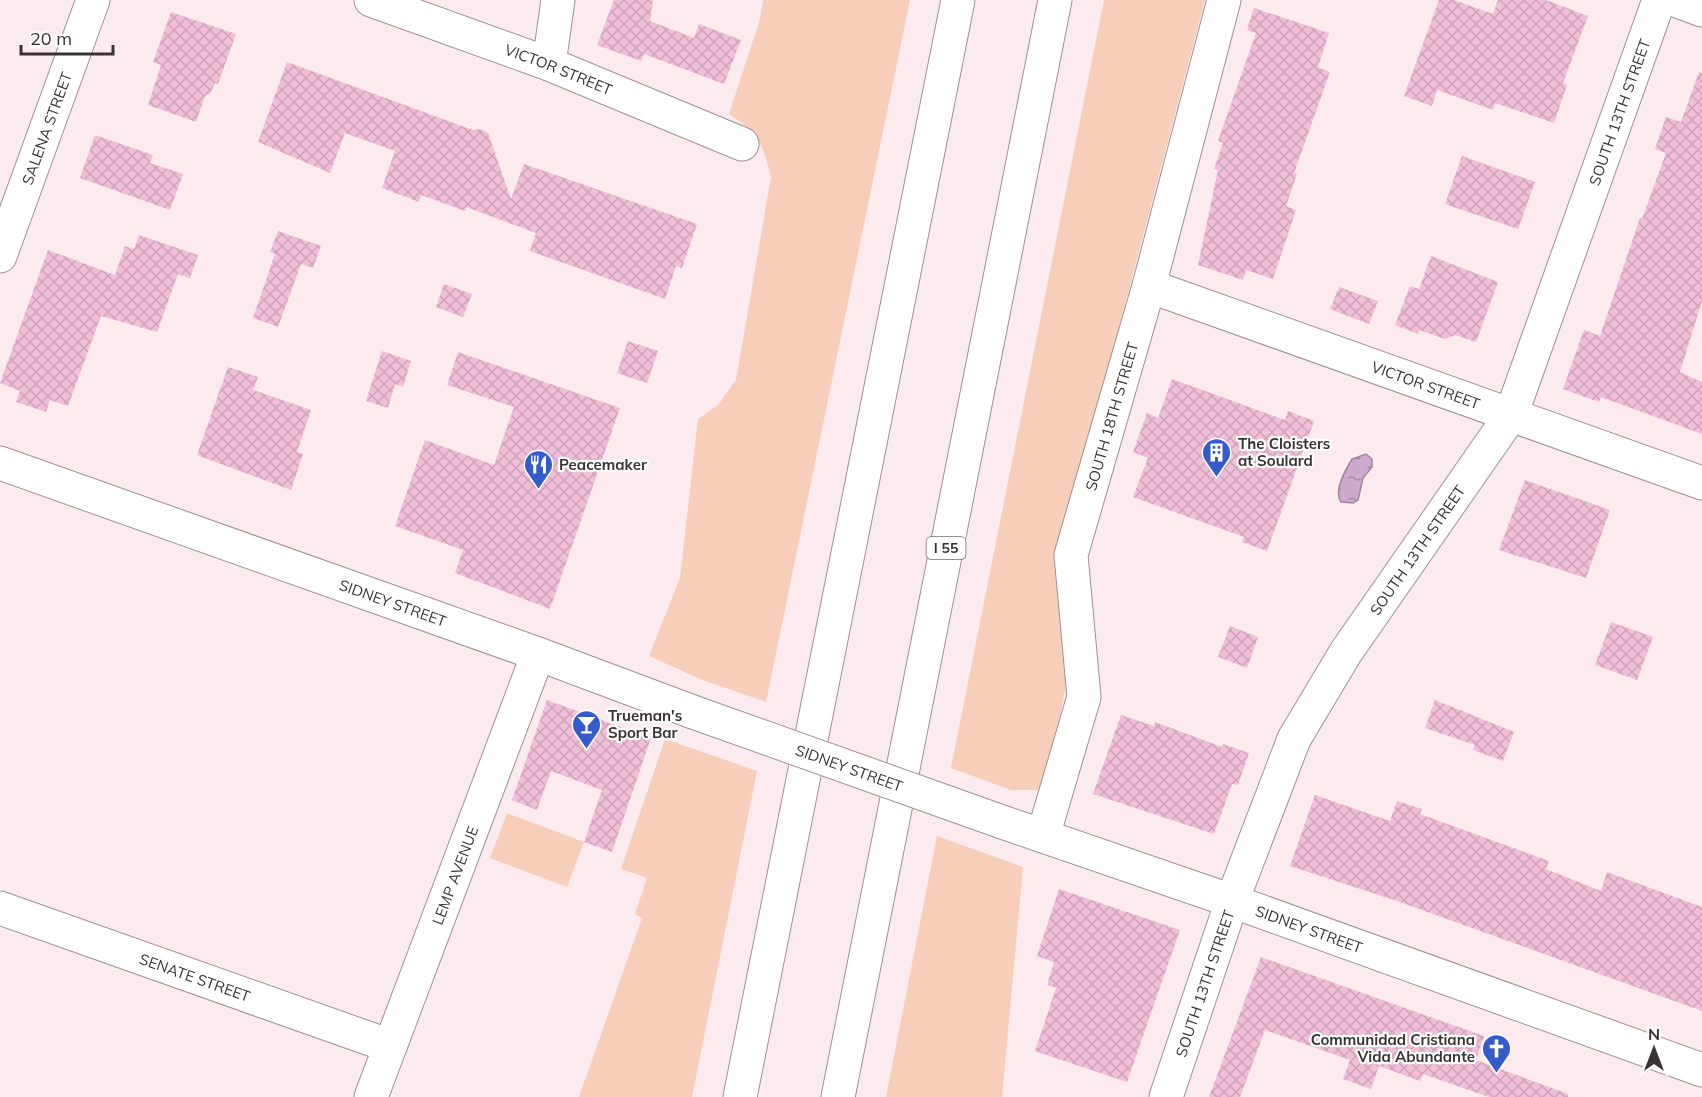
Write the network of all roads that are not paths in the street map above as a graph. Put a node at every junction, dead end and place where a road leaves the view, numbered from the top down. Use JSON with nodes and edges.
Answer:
{"nodes":[{"id":1,"x":93,"y":0,"type":"edge"},
{"id":2,"x":370,"y":0,"type":"edge"},
{"id":3,"x":558,"y":0,"type":"edge"},
{"id":4,"x":958,"y":0,"type":"edge"},
{"id":5,"x":1055,"y":0,"type":"edge"},
{"id":6,"x":1224,"y":0,"type":"edge"},
{"id":7,"x":1659,"y":0,"type":"edge"},
{"id":8,"x":1676,"y":0,"type":"edge"},
{"id":9,"x":1702,"y":10,"type":"edge"},
{"id":10,"x":549,"y":64,"type":"junction"},
{"id":11,"x":742,"y":144,"type":"dead end"},
{"id":12,"x":0,"y":256,"type":"edge"},
{"id":13,"x":1149,"y":286,"type":"junction"},
{"id":14,"x":1511,"y":416,"type":"junction"},
{"id":15,"x":0,"y":463,"type":"edge"},
{"id":16,"x":1702,"y":483,"type":"edge"},
{"id":17,"x":538,"y":654,"type":"junction"},
{"id":18,"x":1042,"y":836,"type":"junction"},
{"id":19,"x":1232,"y":901,"type":"junction"},
{"id":20,"x":0,"y":908,"type":"edge"},
{"id":21,"x":390,"y":1046,"type":"junction"},
{"id":22,"x":1702,"y":1070,"type":"edge"},
{"id":23,"x":371,"y":1097,"type":"edge"},
{"id":24,"x":740,"y":1097,"type":"edge"},
{"id":25,"x":838,"y":1097,"type":"edge"},
{"id":26,"x":1166,"y":1097,"type":"edge"}],
"edges":[{"from":1,"to":12,"type":"main road","name":"SALENA STREET"},
{"from":2,"to":10,"type":"main road","name":"VICTOR STREET"},
{"from":3,"to":10,"type":"main road"},
{"from":4,"to":24,"type":"main road"},
{"from":5,"to":25,"type":"main road","number":"I 55"},
{"from":6,"to":13,"type":"main road","name":"SOUTH 18TH STREET"},
{"from":7,"to":14,"type":"main road","name":"SOUTH 13TH STREET"},
{"from":8,"to":9,"type":"main road"},
{"from":10,"to":11,"type":"main road","name":"VICTOR STREET"},
{"from":13,"to":14,"type":"main road","name":"VICTOR STREET"},
{"from":13,"to":18,"type":"main road","name":"SOUTH 18TH STREET"},
{"from":14,"to":16,"type":"main road","name":"VICTOR STREET"},
{"from":14,"to":19,"type":"main road","name":"SOUTH 13TH STREET"},
{"from":15,"to":17,"type":"main road","name":"SIDNEY STREET"},
{"from":17,"to":18,"type":"main road","name":"SIDNEY STREET","bridge":true},
{"from":17,"to":21,"type":"main road","name":"LEMP AVENUE"},
{"from":18,"to":19,"type":"main road","name":"SIDNEY STREET"},
{"from":19,"to":22,"type":"main road","name":"SIDNEY STREET"},
{"from":19,"to":26,"type":"main road","name":"SOUTH 13TH STREET"},
{"from":20,"to":21,"type":"main road","name":"SENATE STREET"},
{"from":21,"to":23,"type":"main road","name":"LEMP AVENUE"}]}
